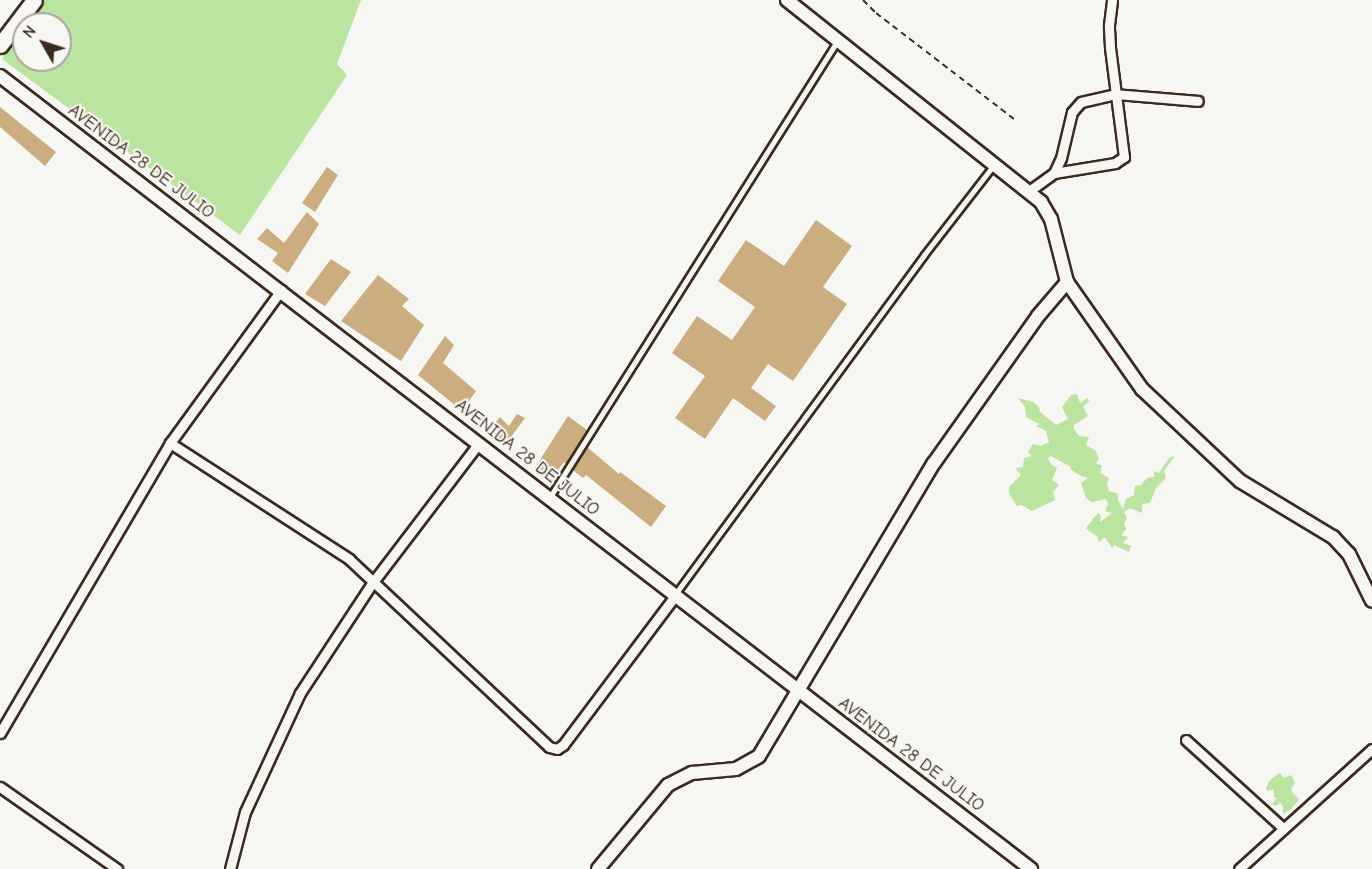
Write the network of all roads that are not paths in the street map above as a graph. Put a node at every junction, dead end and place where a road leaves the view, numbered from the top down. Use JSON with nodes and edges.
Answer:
{"nodes":[{"id":1,"x":34,"y":0,"type":"edge"},
{"id":2,"x":787,"y":0,"type":"edge"},
{"id":3,"x":1112,"y":0,"type":"edge"},
{"id":4,"x":839,"y":39,"type":"junction"},
{"id":5,"x":0,"y":45,"type":"edge"},
{"id":6,"x":0,"y":76,"type":"edge"},
{"id":7,"x":1115,"y":94,"type":"junction"},
{"id":8,"x":1198,"y":101,"type":"dead end"},
{"id":9,"x":994,"y":164,"type":"junction"},
{"id":10,"x":1054,"y":172,"type":"junction"},
{"id":11,"x":1029,"y":190,"type":"junction"},
{"id":12,"x":1067,"y":282,"type":"junction"},
{"id":13,"x":281,"y":290,"type":"junction"},
{"id":14,"x":170,"y":443,"type":"junction"},
{"id":15,"x":479,"y":443,"type":"junction"},
{"id":16,"x":550,"y":497,"type":"junction"},
{"id":17,"x":373,"y":582,"type":"junction"},
{"id":18,"x":675,"y":596,"type":"junction"},
{"id":19,"x":1372,"y":601,"type":"edge"},
{"id":20,"x":796,"y":691,"type":"junction"},
{"id":21,"x":0,"y":733,"type":"edge"},
{"id":22,"x":1186,"y":740,"type":"dead end"},
{"id":23,"x":1372,"y":749,"type":"edge"},
{"id":24,"x":0,"y":787,"type":"edge"},
{"id":25,"x":1283,"y":828,"type":"junction"},
{"id":26,"x":1247,"y":865,"type":"edge"},
{"id":27,"x":117,"y":869,"type":"edge"},
{"id":28,"x":230,"y":869,"type":"edge"},
{"id":29,"x":598,"y":869,"type":"edge"},
{"id":30,"x":1031,"y":869,"type":"edge"},
{"id":31,"x":1239,"y":869,"type":"edge"}],
"edges":[{"from":1,"to":5,"type":"main road"},
{"from":2,"to":4,"type":"street"},
{"from":3,"to":7,"type":"street"},
{"from":4,"to":9,"type":"street"},
{"from":4,"to":16,"type":"lane"},
{"from":6,"to":13,"type":"street","name":"AVENIDA 28 DE JULIO"},
{"from":7,"to":8,"type":"street"},
{"from":7,"to":10,"type":"street"},
{"from":7,"to":10,"type":"street"},
{"from":9,"to":11,"type":"street"},
{"from":9,"to":18,"type":"lane"},
{"from":10,"to":11,"type":"street"},
{"from":11,"to":12,"type":"street"},
{"from":12,"to":19,"type":"street"},
{"from":12,"to":20,"type":"street"},
{"from":13,"to":14,"type":"street"},
{"from":13,"to":15,"type":"street","name":"AVENIDA 28 DE JULIO"},
{"from":14,"to":17,"type":"street"},
{"from":14,"to":21,"type":"street"},
{"from":15,"to":16,"type":"street","name":"AVENIDA 28 DE JULIO"},
{"from":15,"to":17,"type":"street"},
{"from":16,"to":18,"type":"street","name":"AVENIDA 28 DE JULIO"},
{"from":17,"to":18,"type":"street"},
{"from":17,"to":28,"type":"street"},
{"from":18,"to":20,"type":"street","name":"AVENIDA 28 DE JULIO"},
{"from":20,"to":29,"type":"street"},
{"from":20,"to":30,"type":"street","name":"AVENIDA 28 DE JULIO"},
{"from":22,"to":25,"type":"street"},
{"from":23,"to":25,"type":"street"},
{"from":24,"to":27,"type":"street"},
{"from":25,"to":26,"type":"street"},
{"from":26,"to":31,"type":"street"}]}
